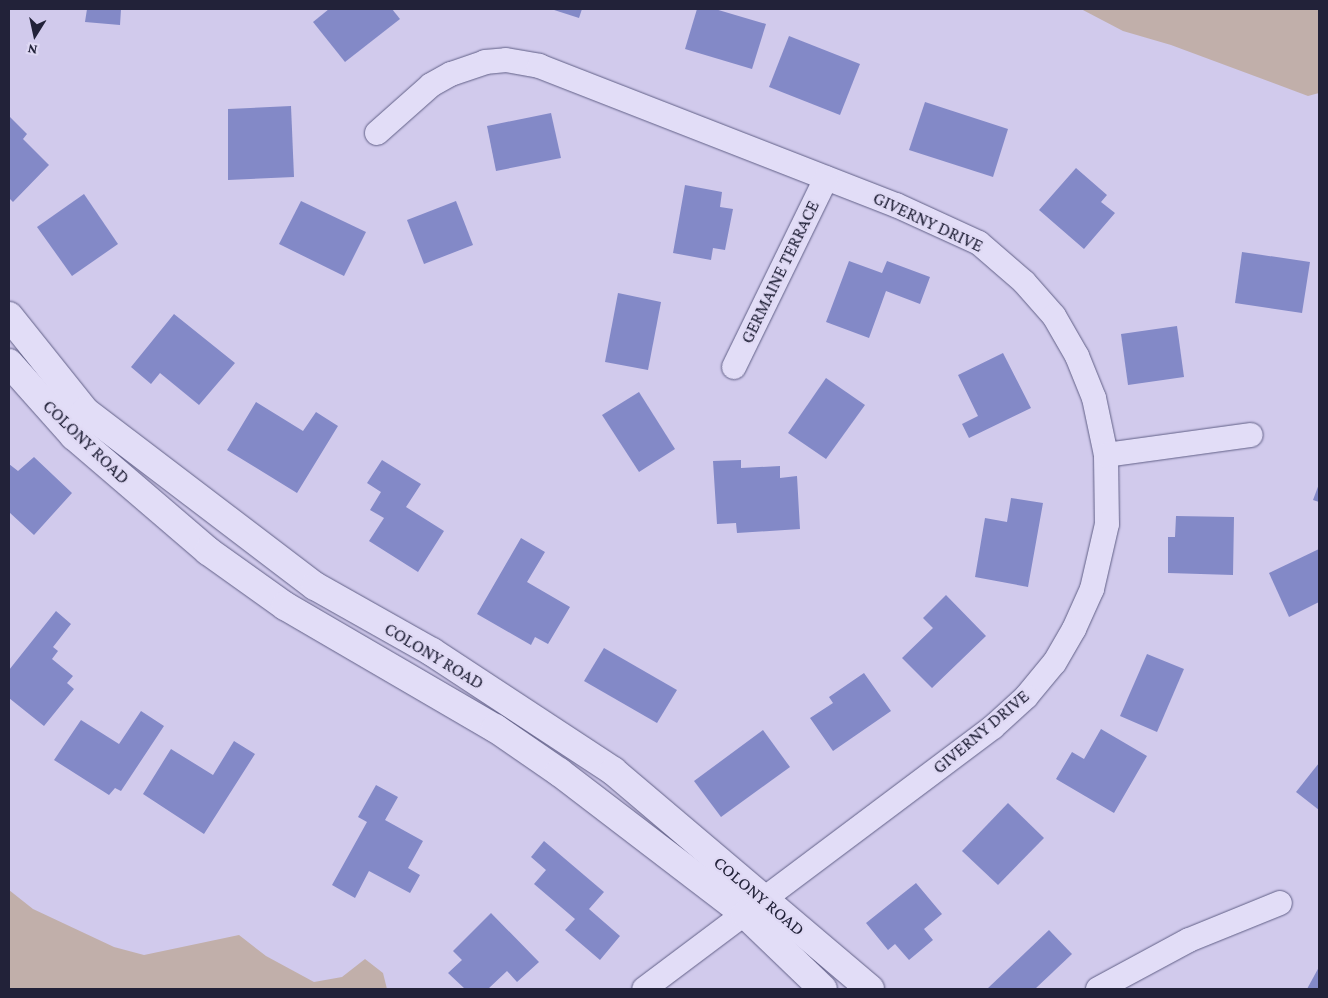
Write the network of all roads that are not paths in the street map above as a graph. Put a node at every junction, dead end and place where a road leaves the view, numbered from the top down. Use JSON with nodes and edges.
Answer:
{"nodes":[{"id":1,"x":377,"y":133,"type":"dead end"},
{"id":2,"x":826,"y":178,"type":"junction"},
{"id":3,"x":9,"y":316,"type":"edge"},
{"id":4,"x":35,"y":350,"type":"junction"},
{"id":5,"x":734,"y":367,"type":"dead end"},
{"id":6,"x":10,"y":368,"type":"edge"},
{"id":7,"x":1250,"y":435,"type":"dead end"},
{"id":8,"x":1106,"y":455,"type":"junction"},
{"id":9,"x":1280,"y":903,"type":"dead end"},
{"id":10,"x":754,"y":907,"type":"junction"},
{"id":11,"x":644,"y":989,"type":"edge"},
{"id":12,"x":823,"y":989,"type":"edge"},
{"id":13,"x":870,"y":989,"type":"edge"},
{"id":14,"x":1098,"y":989,"type":"edge"}],
"edges":[{"from":1,"to":2,"type":"street","name":"GIVERNY DRIVE"},
{"from":2,"to":5,"type":"street","name":"GERMAINE TERRACE"},
{"from":2,"to":8,"type":"street","name":"GIVERNY DRIVE"},
{"from":3,"to":4,"type":"main road","name":"COLONY ROAD"},
{"from":4,"to":6,"type":"street"},
{"from":4,"to":10,"type":"main road","name":"COLONY ROAD"},
{"from":6,"to":10,"type":"main road","name":"COLONY ROAD"},
{"from":7,"to":8,"type":"street"},
{"from":8,"to":10,"type":"street","name":"GIVERNY DRIVE"},
{"from":9,"to":14,"type":"street"},
{"from":10,"to":11,"type":"street","name":"GIVERNY DRIVE"},
{"from":10,"to":12,"type":"main road","name":"COLONY ROAD"},
{"from":10,"to":13,"type":"main road","name":"COLONY ROAD"}]}
